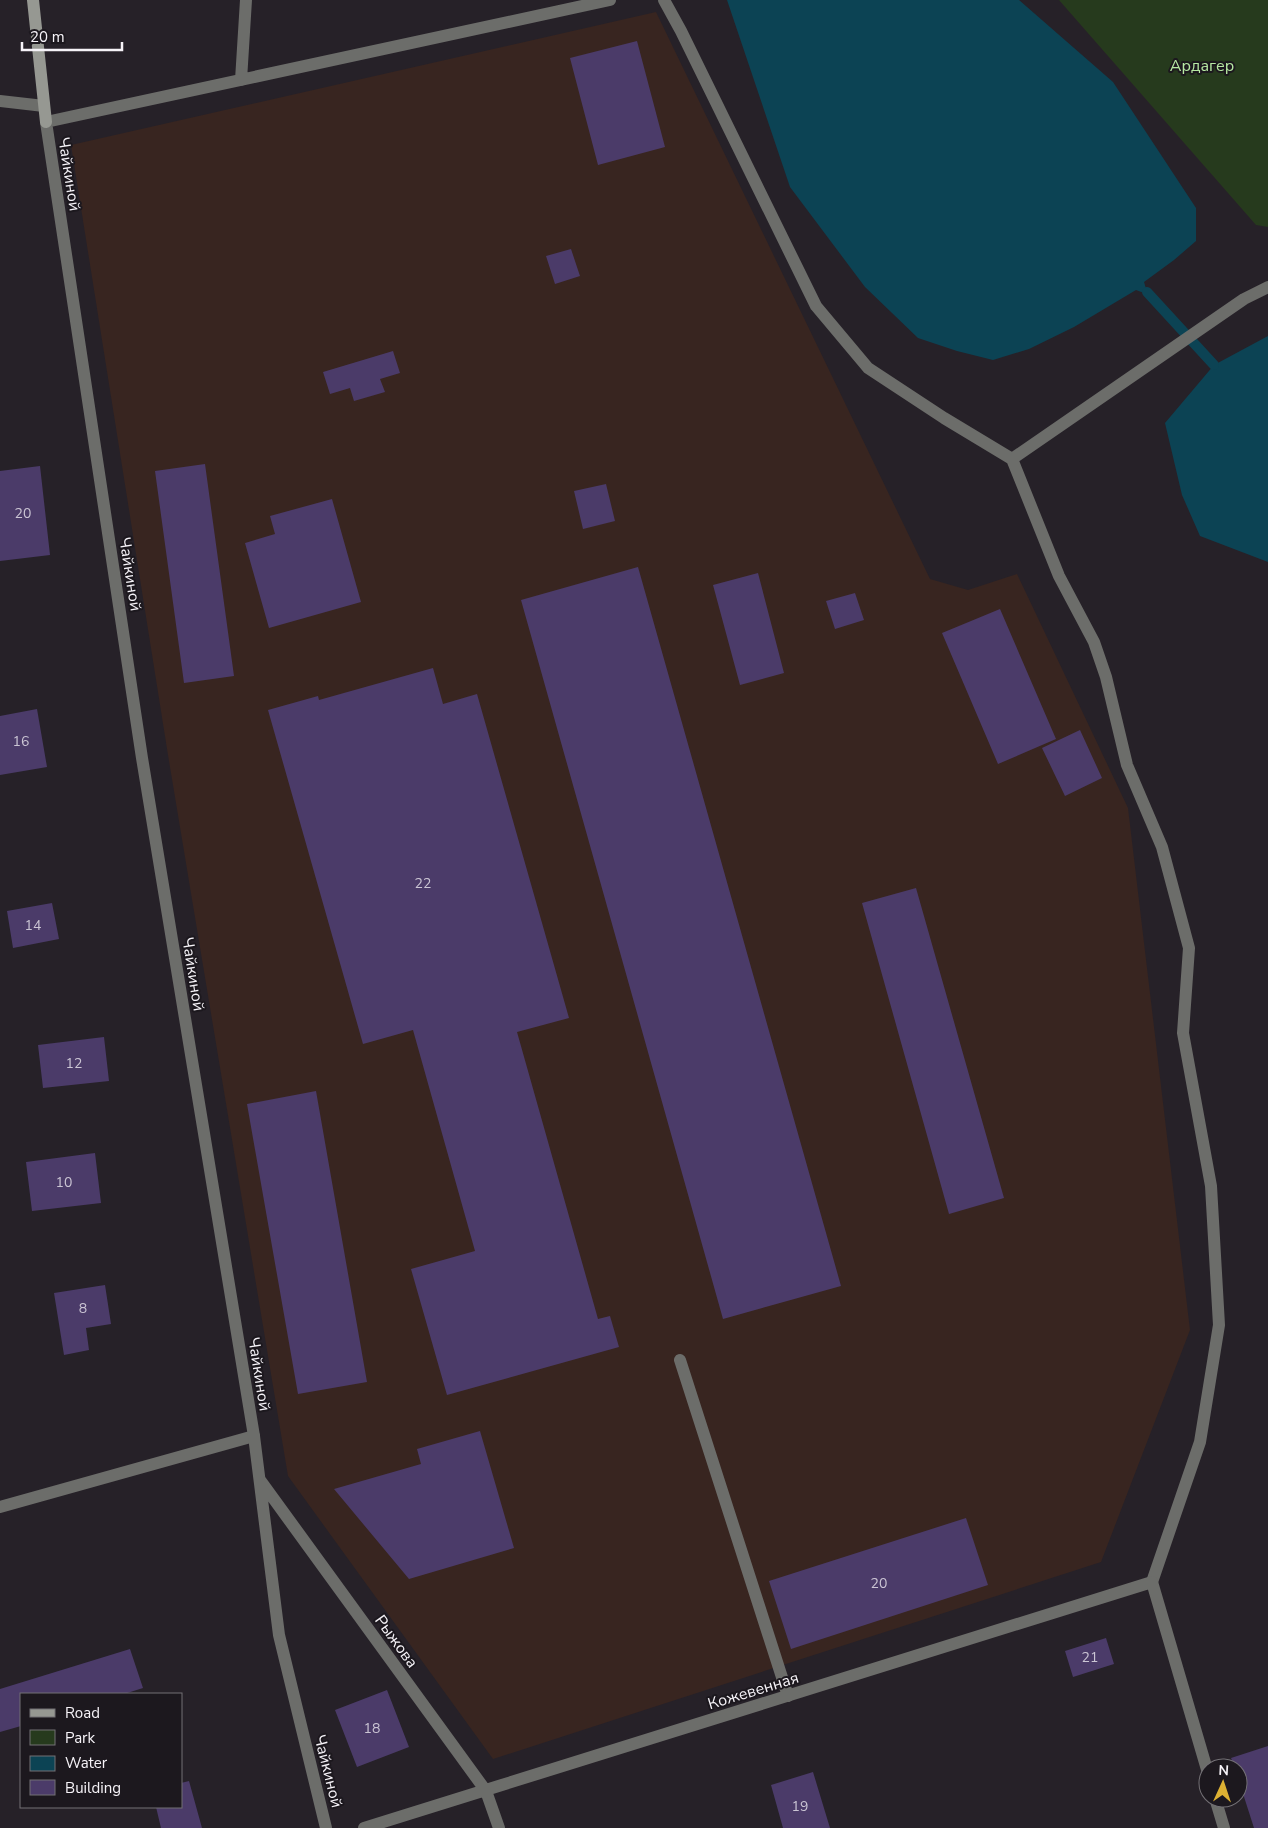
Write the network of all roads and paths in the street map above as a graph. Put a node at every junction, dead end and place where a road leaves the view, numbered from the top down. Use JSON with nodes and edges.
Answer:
{"nodes":[{"id":1,"x":34,"y":0,"type":"edge"},
{"id":2,"x":246,"y":0,"type":"edge"},
{"id":3,"x":610,"y":0,"type":"edge"},
{"id":4,"x":664,"y":0,"type":"edge"},
{"id":5,"x":241,"y":80,"type":"junction"},
{"id":6,"x":0,"y":101,"type":"edge"},
{"id":7,"x":44,"y":106,"type":"junction"},
{"id":8,"x":46,"y":122,"type":"junction"},
{"id":9,"x":1268,"y":288,"type":"edge"},
{"id":10,"x":1012,"y":458,"type":"junction"},
{"id":11,"x":680,"y":1360,"type":"dead end"},
{"id":12,"x":254,"y":1436,"type":"junction"},
{"id":13,"x":259,"y":1478,"type":"junction"},
{"id":14,"x":0,"y":1507,"type":"edge"},
{"id":15,"x":1152,"y":1582,"type":"junction"},
{"id":16,"x":788,"y":1696,"type":"junction"},
{"id":17,"x":1204,"y":1758,"type":"edge"},
{"id":18,"x":486,"y":1791,"type":"junction"},
{"id":19,"x":1219,"y":1808,"type":"edge"},
{"id":20,"x":326,"y":1828,"type":"edge"},
{"id":21,"x":364,"y":1828,"type":"edge"},
{"id":22,"x":499,"y":1828,"type":"edge"},
{"id":23,"x":1224,"y":1828,"type":"edge"}],
"edges":[{"from":1,"to":7,"type":"street"},
{"from":2,"to":5,"type":"street"},
{"from":3,"to":5,"type":"street"},
{"from":4,"to":10,"type":"street"},
{"from":5,"to":8,"type":"street"},
{"from":6,"to":7,"type":"street"},
{"from":7,"to":8,"type":"street"},
{"from":8,"to":12,"type":"street","name":"Чайкиной"},
{"from":9,"to":10,"type":"street"},
{"from":10,"to":15,"type":"street"},
{"from":11,"to":16,"type":"street"},
{"from":12,"to":13,"type":"street","name":"Чайкиной"},
{"from":12,"to":14,"type":"street"},
{"from":13,"to":18,"type":"street","name":"Рыжова"},
{"from":13,"to":20,"type":"street","name":"Чайкиной"},
{"from":15,"to":16,"type":"street","name":"Кожевенная"},
{"from":15,"to":17,"type":"street"},
{"from":16,"to":18,"type":"street","name":"Кожевенная"},
{"from":18,"to":21,"type":"street","name":"Кожевенная"},
{"from":18,"to":22,"type":"street","name":"Рыжова"},
{"from":19,"to":23,"type":"street"}]}
